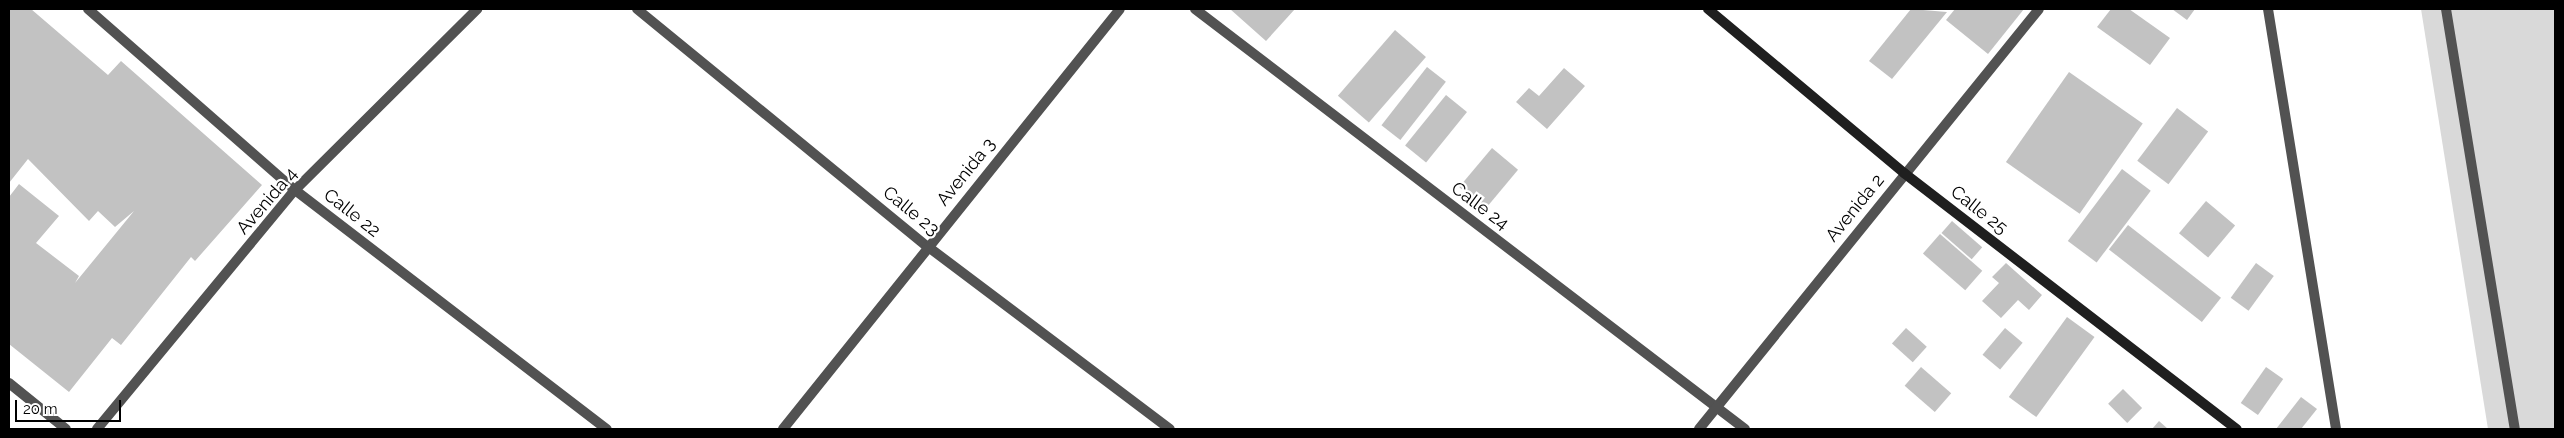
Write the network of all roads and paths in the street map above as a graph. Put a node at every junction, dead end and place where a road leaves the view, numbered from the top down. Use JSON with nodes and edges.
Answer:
{"nodes":[{"id":1,"x":88,"y":9,"type":"edge"},
{"id":2,"x":477,"y":9,"type":"edge"},
{"id":3,"x":637,"y":9,"type":"edge"},
{"id":4,"x":1120,"y":9,"type":"edge"},
{"id":5,"x":1195,"y":9,"type":"edge"},
{"id":6,"x":1708,"y":9,"type":"edge"},
{"id":7,"x":2039,"y":9,"type":"edge"},
{"id":8,"x":2268,"y":9,"type":"edge"},
{"id":9,"x":2446,"y":9,"type":"edge"},
{"id":10,"x":1904,"y":173,"type":"junction"},
{"id":11,"x":295,"y":190,"type":"junction"},
{"id":12,"x":927,"y":246,"type":"junction"},
{"id":13,"x":9,"y":383,"type":"edge"},
{"id":14,"x":1717,"y":407,"type":"junction"},
{"id":15,"x":66,"y":429,"type":"edge"},
{"id":16,"x":97,"y":429,"type":"edge"},
{"id":17,"x":607,"y":429,"type":"edge"},
{"id":18,"x":783,"y":429,"type":"edge"},
{"id":19,"x":1170,"y":429,"type":"edge"},
{"id":20,"x":1699,"y":429,"type":"edge"},
{"id":21,"x":1745,"y":429,"type":"edge"},
{"id":22,"x":2237,"y":429,"type":"edge"},
{"id":23,"x":2336,"y":429,"type":"edge"},
{"id":24,"x":2514,"y":429,"type":"edge"}],
"edges":[{"from":1,"to":11,"type":"street","name":"Calle 22"},
{"from":2,"to":11,"type":"street","name":"Avenida 4"},
{"from":3,"to":12,"type":"street","name":"Calle 23"},
{"from":4,"to":12,"type":"street","name":"Avenida 3"},
{"from":5,"to":14,"type":"street","name":"Calle 24"},
{"from":6,"to":10,"type":"street","name":"Calle 25"},
{"from":7,"to":10,"type":"street","name":"Avenida 2"},
{"from":8,"to":23,"type":"street"},
{"from":9,"to":24,"type":"street"},
{"from":10,"to":14,"type":"street","name":"Avenida 2"},
{"from":10,"to":22,"type":"street","name":"Calle 25"},
{"from":11,"to":16,"type":"street","name":"Avenida 4"},
{"from":11,"to":17,"type":"street","name":"Calle 22"},
{"from":12,"to":18,"type":"street","name":"Avenida 3"},
{"from":12,"to":19,"type":"street","name":"Calle 23"},
{"from":13,"to":15,"type":"street"},
{"from":14,"to":20,"type":"street","name":"Avenida 2"},
{"from":14,"to":21,"type":"street","name":"Calle 24"}]}
